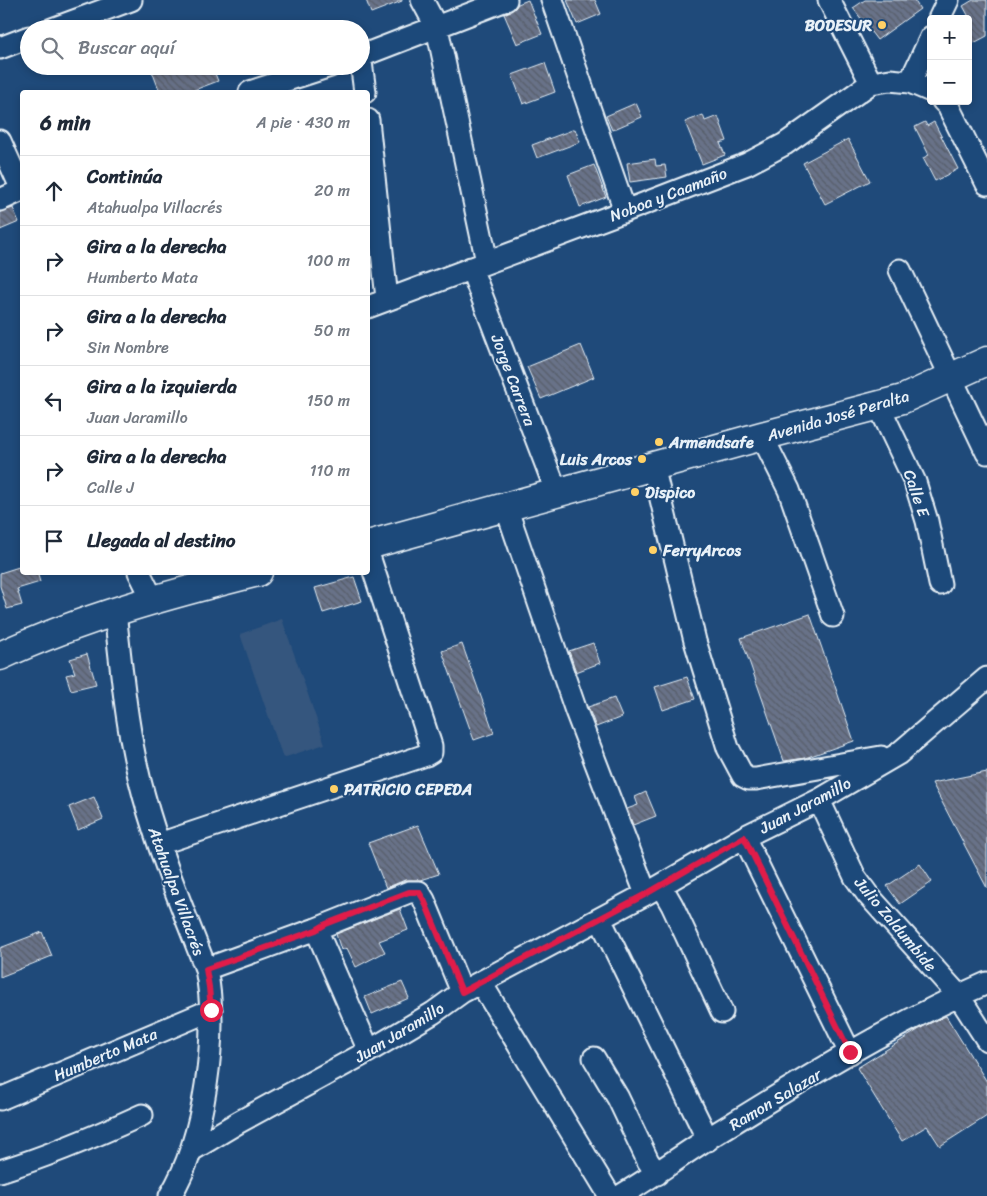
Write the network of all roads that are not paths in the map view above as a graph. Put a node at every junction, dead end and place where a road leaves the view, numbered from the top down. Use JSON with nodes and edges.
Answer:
{"nodes":[{"id":1,"x":131,"y":0,"type":"edge"},
{"id":2,"x":422,"y":0,"type":"edge"},
{"id":3,"x":506,"y":0,"type":"edge"},
{"id":4,"x":552,"y":0,"type":"edge"},
{"id":5,"x":829,"y":0,"type":"edge"},
{"id":6,"x":948,"y":0,"type":"edge"},
{"id":7,"x":941,"y":15,"type":"edge"},
{"id":8,"x":77,"y":20,"type":"edge"},
{"id":9,"x":437,"y":28,"type":"junction"},
{"id":10,"x":20,"y":40,"type":"edge"},
{"id":11,"x":927,"y":46,"type":"edge"},
{"id":12,"x":0,"y":48,"type":"edge"},
{"id":13,"x":370,"y":53,"type":"edge"},
{"id":14,"x":302,"y":75,"type":"edge"},
{"id":15,"x":363,"y":75,"type":"edge"},
{"id":16,"x":910,"y":82,"type":"junction"},
{"id":17,"x":871,"y":83,"type":"junction"},
{"id":18,"x":927,"y":89,"type":"edge"},
{"id":19,"x":256,"y":90,"type":"edge"},
{"id":20,"x":365,"y":90,"type":"edge"},
{"id":21,"x":947,"y":105,"type":"edge"},
{"id":22,"x":0,"y":141,"type":"edge"},
{"id":23,"x":370,"y":161,"type":"edge"},
{"id":24,"x":987,"y":184,"type":"edge"},
{"id":25,"x":20,"y":186,"type":"edge"},
{"id":26,"x":20,"y":191,"type":"edge"},
{"id":27,"x":0,"y":200,"type":"edge"},
{"id":28,"x":625,"y":212,"type":"junction"},
{"id":29,"x":479,"y":265,"type":"junction"},
{"id":30,"x":900,"y":270,"type":"dead end"},
{"id":31,"x":377,"y":303,"type":"edge"},
{"id":32,"x":987,"y":361,"type":"edge"},
{"id":33,"x":951,"y":378,"type":"junction"},
{"id":34,"x":879,"y":406,"type":"junction"},
{"id":35,"x":762,"y":436,"type":"junction"},
{"id":36,"x":987,"y":453,"type":"edge"},
{"id":37,"x":652,"y":466,"type":"junction"},
{"id":38,"x":557,"y":492,"type":"junction"},
{"id":39,"x":506,"y":507,"type":"junction"},
{"id":40,"x":370,"y":544,"type":"edge"},
{"id":41,"x":370,"y":558,"type":"edge"},
{"id":42,"x":140,"y":575,"type":"edge"},
{"id":43,"x":235,"y":575,"type":"edge"},
{"id":44,"x":190,"y":581,"type":"edge"},
{"id":45,"x":940,"y":584,"type":"dead end"},
{"id":46,"x":153,"y":600,"type":"junction"},
{"id":47,"x":115,"y":612,"type":"junction"},
{"id":48,"x":833,"y":616,"type":"dead end"},
{"id":49,"x":0,"y":656,"type":"edge"},
{"id":50,"x":987,"y":678,"type":"edge"},
{"id":51,"x":898,"y":754,"type":"junction"},
{"id":52,"x":819,"y":800,"type":"junction"},
{"id":53,"x":744,"y":837,"type":"junction"},
{"id":54,"x":159,"y":844,"type":"junction"},
{"id":55,"x":653,"y":890,"type":"junction"},
{"id":56,"x":600,"y":919,"type":"junction"},
{"id":57,"x":316,"y":930,"type":"junction"},
{"id":58,"x":206,"y":969,"type":"junction"},
{"id":59,"x":987,"y":983,"type":"edge"},
{"id":60,"x":471,"y":987,"type":"junction"},
{"id":61,"x":958,"y":996,"type":"junction"},
{"id":62,"x":211,"y":1010,"type":"junction"},
{"id":63,"x":722,"y":1012,"type":"dead end"},
{"id":64,"x":987,"y":1040,"type":"edge"},
{"id":65,"x":369,"y":1051,"type":"junction"},
{"id":66,"x":850,"y":1052,"type":"junction"},
{"id":67,"x":594,"y":1058,"type":"dead end"},
{"id":68,"x":0,"y":1099,"type":"edge"},
{"id":69,"x":200,"y":1113,"type":"junction"},
{"id":70,"x":142,"y":1115,"type":"dead end"},
{"id":71,"x":240,"y":1122,"type":"junction"},
{"id":72,"x":708,"y":1140,"type":"junction"},
{"id":73,"x":192,"y":1150,"type":"junction"},
{"id":74,"x":0,"y":1171,"type":"edge"},
{"id":75,"x":657,"y":1174,"type":"junction"},
{"id":76,"x":170,"y":1196,"type":"edge"},
{"id":77,"x":610,"y":1196,"type":"edge"},
{"id":78,"x":620,"y":1196,"type":"edge"}],
"edges":[{"from":1,"to":8,"type":"street"},
{"from":2,"to":9,"type":"street"},
{"from":3,"to":9,"type":"street"},
{"from":4,"to":28,"type":"street"},
{"from":5,"to":17,"type":"street"},
{"from":6,"to":7,"type":"street"},
{"from":9,"to":13,"type":"street"},
{"from":9,"to":29,"type":"street","name":"Jorge Carrera"},
{"from":10,"to":12,"type":"street"},
{"from":11,"to":16,"type":"street"},
{"from":14,"to":19,"type":"street"},
{"from":15,"to":20,"type":"street"},
{"from":16,"to":17,"type":"street","name":"Noboa y Caamaño"},
{"from":16,"to":18,"type":"street"},
{"from":17,"to":28,"type":"street","name":"Noboa y Caamaño"},
{"from":21,"to":24,"type":"street"},
{"from":22,"to":25,"type":"street"},
{"from":23,"to":31,"type":"street"},
{"from":26,"to":27,"type":"street"},
{"from":28,"to":29,"type":"street","name":"Noboa y Caamaño"},
{"from":29,"to":31,"type":"street","name":"Noboa y Caamaño"},
{"from":29,"to":38,"type":"street","name":"Jorge Carrera"},
{"from":30,"to":33,"type":"street"},
{"from":32,"to":33,"type":"highway","name":"Avenida José Peralta"},
{"from":33,"to":34,"type":"highway","name":"Avenida José Peralta"},
{"from":33,"to":36,"type":"street"},
{"from":34,"to":35,"type":"highway","name":"Avenida José Peralta"},
{"from":34,"to":45,"type":"street","name":"Calle E"},
{"from":35,"to":37,"type":"highway","name":"Avenida José Peralta"},
{"from":35,"to":48,"type":"street"},
{"from":37,"to":38,"type":"highway","name":"Avenida José Peralta"},
{"from":37,"to":51,"type":"street"},
{"from":38,"to":39,"type":"highway","name":"Avenida José Peralta"},
{"from":39,"to":40,"type":"highway","name":"Avenida José Peralta"},
{"from":39,"to":55,"type":"street"},
{"from":41,"to":54,"type":"street"},
{"from":42,"to":46,"type":"street"},
{"from":43,"to":44,"type":"highway"},
{"from":44,"to":46,"type":"highway"},
{"from":46,"to":47,"type":"highway"},
{"from":47,"to":49,"type":"highway"},
{"from":47,"to":54,"type":"street","name":"Atahualpa Villacrés"},
{"from":50,"to":51,"type":"street","name":"Juan Jaramillo"},
{"from":51,"to":52,"type":"street","name":"Juan Jaramillo"},
{"from":52,"to":53,"type":"street","name":"Juan Jaramillo"},
{"from":52,"to":61,"type":"street","name":"Julio Zaldumbide"},
{"from":53,"to":55,"type":"street","name":"Juan Jaramillo"},
{"from":53,"to":66,"type":"street"},
{"from":54,"to":58,"type":"street","name":"Atahualpa Villacrés"},
{"from":55,"to":56,"type":"street","name":"Juan Jaramillo"},
{"from":55,"to":63,"type":"street"},
{"from":56,"to":60,"type":"street","name":"Juan Jaramillo"},
{"from":56,"to":72,"type":"street"},
{"from":57,"to":58,"type":"street"},
{"from":57,"to":60,"type":"street"},
{"from":57,"to":65,"type":"street"},
{"from":58,"to":62,"type":"street","name":"Atahualpa Villacrés"},
{"from":59,"to":61,"type":"street","name":"Ramon Salazar"},
{"from":60,"to":65,"type":"street","name":"Juan Jaramillo"},
{"from":60,"to":77,"type":"street"},
{"from":61,"to":64,"type":"street","name":"Julio Zaldumbide"},
{"from":61,"to":66,"type":"street","name":"Ramon Salazar"},
{"from":62,"to":68,"type":"street","name":"Humberto Mata"},
{"from":62,"to":69,"type":"street","name":"Atahualpa Villacrés"},
{"from":65,"to":71,"type":"street","name":"Juan Jaramillo"},
{"from":66,"to":72,"type":"street","name":"Ramon Salazar"},
{"from":67,"to":75,"type":"street"},
{"from":69,"to":71,"type":"street"},
{"from":69,"to":73,"type":"street","name":"Atahualpa Villacrés"},
{"from":70,"to":74,"type":"street"},
{"from":71,"to":73,"type":"street","name":"Juan Jaramillo"},
{"from":72,"to":75,"type":"street","name":"Ramon Salazar"},
{"from":73,"to":76,"type":"street","name":"Atahualpa Villacrés"},
{"from":75,"to":78,"type":"street","name":"Ramon Salazar"}]}
